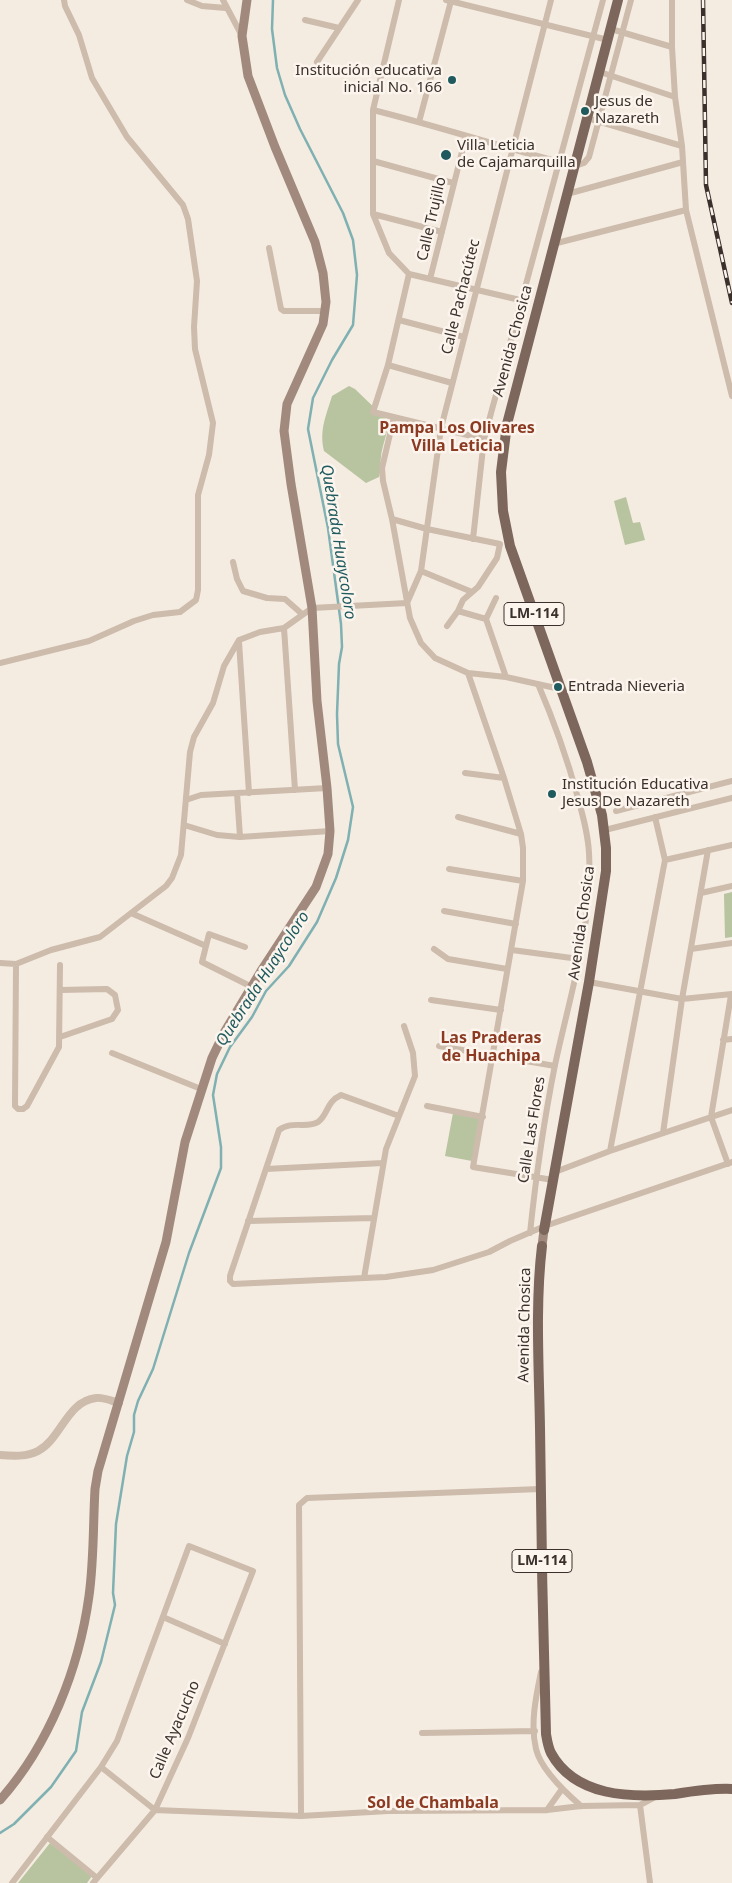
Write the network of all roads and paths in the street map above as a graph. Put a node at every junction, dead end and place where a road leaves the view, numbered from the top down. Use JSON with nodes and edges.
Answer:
{"nodes":[{"id":1,"x":64,"y":0,"type":"edge"},
{"id":2,"x":188,"y":0,"type":"edge"},
{"id":3,"x":223,"y":0,"type":"edge"},
{"id":4,"x":247,"y":0,"type":"edge"},
{"id":5,"x":358,"y":0,"type":"edge"},
{"id":6,"x":399,"y":0,"type":"edge"},
{"id":7,"x":551,"y":0,"type":"edge"},
{"id":8,"x":603,"y":0,"type":"edge"},
{"id":9,"x":618,"y":0,"type":"edge"},
{"id":10,"x":632,"y":0,"type":"edge"},
{"id":11,"x":672,"y":0,"type":"edge"},
{"id":12,"x":449,"y":1,"type":"edge"},
{"id":13,"x":226,"y":8,"type":"junction"},
{"id":14,"x":305,"y":20,"type":"dead end"},
{"id":15,"x":544,"y":24,"type":"junction"},
{"id":16,"x":339,"y":28,"type":"junction"},
{"id":17,"x":611,"y":30,"type":"junction"},
{"id":18,"x":623,"y":33,"type":"junction"},
{"id":19,"x":242,"y":36,"type":"junction"},
{"id":20,"x":593,"y":37,"type":"junction"},
{"id":21,"x":608,"y":40,"type":"junction"},
{"id":22,"x":672,"y":47,"type":"junction"},
{"id":23,"x":317,"y":62,"type":"dead end"},
{"id":24,"x":600,"y":72,"type":"junction"},
{"id":25,"x":611,"y":76,"type":"junction"},
{"id":26,"x":674,"y":97,"type":"junction"},
{"id":27,"x":373,"y":110,"type":"junction"},
{"id":28,"x":587,"y":118,"type":"junction"},
{"id":29,"x":419,"y":122,"type":"junction"},
{"id":30,"x":599,"y":122,"type":"junction"},
{"id":31,"x":466,"y":136,"type":"junction"},
{"id":32,"x":682,"y":146,"type":"junction"},
{"id":33,"x":512,"y":150,"type":"junction"},
{"id":34,"x":373,"y":161,"type":"junction"},
{"id":35,"x":559,"y":162,"type":"junction"},
{"id":36,"x":683,"y":162,"type":"junction"},
{"id":37,"x":574,"y":166,"type":"junction"},
{"id":38,"x":453,"y":183,"type":"junction"},
{"id":39,"x":567,"y":194,"type":"junction"},
{"id":40,"x":686,"y":210,"type":"junction"},
{"id":41,"x":373,"y":214,"type":"junction"},
{"id":42,"x":442,"y":232,"type":"junction"},
{"id":43,"x":554,"y":244,"type":"junction"},
{"id":44,"x":269,"y":248,"type":"dead end"},
{"id":45,"x":409,"y":274,"type":"junction"},
{"id":46,"x":430,"y":279,"type":"junction"},
{"id":47,"x":476,"y":290,"type":"junction"},
{"id":48,"x":520,"y":300,"type":"junction"},
{"id":49,"x":326,"y":311,"type":"junction"},
{"id":50,"x":399,"y":320,"type":"junction"},
{"id":51,"x":464,"y":337,"type":"junction"},
{"id":52,"x":388,"y":365,"type":"junction"},
{"id":53,"x":452,"y":383,"type":"junction"},
{"id":54,"x":732,"y":396,"type":"edge"},
{"id":55,"x":394,"y":417,"type":"junction"},
{"id":56,"x":441,"y":428,"type":"junction"},
{"id":57,"x":484,"y":439,"type":"junction"},
{"id":58,"x":392,"y":519,"type":"junction"},
{"id":59,"x":427,"y":529,"type":"junction"},
{"id":60,"x":473,"y":538,"type":"junction"},
{"id":61,"x":232,"y":562,"type":"dead end"},
{"id":62,"x":421,"y":571,"type":"junction"},
{"id":63,"x":472,"y":592,"type":"junction"},
{"id":64,"x":496,"y":598,"type":"dead end"},
{"id":65,"x":407,"y":602,"type":"junction"},
{"id":66,"x":312,"y":608,"type":"junction"},
{"id":67,"x":458,"y":611,"type":"junction"},
{"id":68,"x":302,"y":614,"type":"junction"},
{"id":69,"x":486,"y":619,"type":"junction"},
{"id":70,"x":447,"y":626,"type":"dead end"},
{"id":71,"x":284,"y":628,"type":"junction"},
{"id":72,"x":239,"y":640,"type":"junction"},
{"id":73,"x":0,"y":663,"type":"edge"},
{"id":74,"x":468,"y":673,"type":"junction"},
{"id":75,"x":506,"y":677,"type":"junction"},
{"id":76,"x":538,"y":684,"type":"junction"},
{"id":77,"x":560,"y":689,"type":"junction"},
{"id":78,"x":466,"y":773,"type":"dead end"},
{"id":79,"x":504,"y":778,"type":"junction"},
{"id":80,"x":732,"y":781,"type":"edge"},
{"id":81,"x":327,"y":788,"type":"junction"},
{"id":82,"x":295,"y":790,"type":"junction"},
{"id":83,"x":249,"y":792,"type":"junction"},
{"id":84,"x":237,"y":793,"type":"junction"},
{"id":85,"x":732,"y":798,"type":"edge"},
{"id":86,"x":186,"y":800,"type":"junction"},
{"id":87,"x":616,"y":811,"type":"dead end"},
{"id":88,"x":458,"y":817,"type":"dead end"},
{"id":89,"x":656,"y":817,"type":"junction"},
{"id":90,"x":184,"y":825,"type":"junction"},
{"id":91,"x":604,"y":830,"type":"junction"},
{"id":92,"x":330,"y":831,"type":"junction"},
{"id":93,"x":521,"y":834,"type":"junction"},
{"id":94,"x":240,"y":837,"type":"junction"},
{"id":95,"x":732,"y":845,"type":"edge"},
{"id":96,"x":708,"y":850,"type":"junction"},
{"id":97,"x":665,"y":860,"type":"junction"},
{"id":98,"x":449,"y":869,"type":"dead end"},
{"id":99,"x":523,"y":881,"type":"junction"},
{"id":100,"x":732,"y":886,"type":"edge"},
{"id":101,"x":701,"y":893,"type":"junction"},
{"id":102,"x":444,"y":911,"type":"dead end"},
{"id":103,"x":131,"y":913,"type":"junction"},
{"id":104,"x":516,"y":924,"type":"junction"},
{"id":105,"x":732,"y":943,"type":"edge"},
{"id":106,"x":206,"y":946,"type":"junction"},
{"id":107,"x":245,"y":947,"type":"dead end"},
{"id":108,"x":434,"y":949,"type":"dead end"},
{"id":109,"x":691,"y":949,"type":"junction"},
{"id":110,"x":512,"y":950,"type":"junction"},
{"id":111,"x":579,"y":959,"type":"junction"},
{"id":112,"x":0,"y":964,"type":"edge"},
{"id":113,"x":16,"y":964,"type":"junction"},
{"id":114,"x":60,"y":965,"type":"dead end"},
{"id":115,"x":507,"y":969,"type":"junction"},
{"id":116,"x":589,"y":982,"type":"junction"},
{"id":117,"x":252,"y":987,"type":"junction"},
{"id":118,"x":60,"y":990,"type":"junction"},
{"id":119,"x":639,"y":992,"type":"junction"},
{"id":120,"x":731,"y":994,"type":"edge"},
{"id":121,"x":682,"y":999,"type":"junction"},
{"id":122,"x":431,"y":1000,"type":"dead end"},
{"id":123,"x":501,"y":1010,"type":"junction"},
{"id":124,"x":404,"y":1026,"type":"dead end"},
{"id":125,"x":60,"y":1037,"type":"junction"},
{"id":126,"x":732,"y":1038,"type":"edge"},
{"id":127,"x":723,"y":1040,"type":"junction"},
{"id":128,"x":439,"y":1046,"type":"dead end"},
{"id":129,"x":112,"y":1053,"type":"dead end"},
{"id":130,"x":494,"y":1055,"type":"junction"},
{"id":131,"x":555,"y":1066,"type":"junction"},
{"id":132,"x":201,"y":1090,"type":"junction"},
{"id":133,"x":427,"y":1106,"type":"dead end"},
{"id":134,"x":732,"y":1110,"type":"edge"},
{"id":135,"x":399,"y":1116,"type":"junction"},
{"id":136,"x":482,"y":1117,"type":"junction"},
{"id":137,"x":711,"y":1117,"type":"junction"},
{"id":138,"x":663,"y":1133,"type":"junction"},
{"id":139,"x":610,"y":1151,"type":"junction"},
{"id":140,"x":383,"y":1163,"type":"junction"},
{"id":141,"x":730,"y":1163,"type":"edge"},
{"id":142,"x":266,"y":1169,"type":"junction"},
{"id":143,"x":554,"y":1176,"type":"junction"},
{"id":144,"x":536,"y":1177,"type":"junction"},
{"id":145,"x":374,"y":1218,"type":"junction"},
{"id":146,"x":248,"y":1221,"type":"junction"},
{"id":147,"x":545,"y":1228,"type":"junction"},
{"id":148,"x":530,"y":1233,"type":"junction"},
{"id":149,"x":542,"y":1246,"type":"joint"},
{"id":150,"x":364,"y":1278,"type":"junction"},
{"id":151,"x":118,"y":1403,"type":"junction"},
{"id":152,"x":0,"y":1455,"type":"edge"},
{"id":153,"x":540,"y":1489,"type":"junction"},
{"id":154,"x":162,"y":1617,"type":"junction"},
{"id":155,"x":225,"y":1644,"type":"junction"},
{"id":156,"x":544,"y":1658,"type":"junction"},
{"id":157,"x":535,"y":1731,"type":"junction"},
{"id":158,"x":422,"y":1733,"type":"dead end"},
{"id":159,"x":101,"y":1767,"type":"junction"},
{"id":160,"x":732,"y":1788,"type":"edge"},
{"id":161,"x":562,"y":1789,"type":"junction"},
{"id":162,"x":659,"y":1794,"type":"junction"},
{"id":163,"x":0,"y":1800,"type":"edge"},
{"id":164,"x":640,"y":1805,"type":"junction"},
{"id":165,"x":581,"y":1806,"type":"junction"},
{"id":166,"x":155,"y":1810,"type":"junction"},
{"id":167,"x":547,"y":1810,"type":"junction"},
{"id":168,"x":301,"y":1816,"type":"junction"},
{"id":169,"x":47,"y":1837,"type":"junction"},
{"id":170,"x":95,"y":1880,"type":"edge"},
{"id":171,"x":12,"y":1883,"type":"edge"},
{"id":172,"x":650,"y":1883,"type":"edge"}],
"edges":[{"from":1,"to":73,"type":"street"},
{"from":2,"to":13,"type":"street"},
{"from":3,"to":13,"type":"street"},
{"from":4,"to":19,"type":"main road"},
{"from":5,"to":16,"type":"street"},
{"from":6,"to":27,"type":"street"},
{"from":7,"to":15,"type":"street","name":"Calle Pachacútec"},
{"from":8,"to":20,"type":"street"},
{"from":9,"to":17,"type":"main road","name":"Avenida Chosica","number":"LM-114"},
{"from":10,"to":18,"type":"street"},
{"from":11,"to":22,"type":"street"},
{"from":12,"to":15,"type":"street"},
{"from":12,"to":29,"type":"street"},
{"from":13,"to":19,"type":"street"},
{"from":14,"to":16,"type":"street"},
{"from":15,"to":20,"type":"street"},
{"from":15,"to":33,"type":"street","name":"Calle Pachacútec"},
{"from":16,"to":23,"type":"street"},
{"from":17,"to":18,"type":"street"},
{"from":17,"to":21,"type":"main road","name":"Avenida Chosica","number":"LM-114"},
{"from":18,"to":22,"type":"street"},
{"from":18,"to":25,"type":"street"},
{"from":19,"to":49,"type":"main road"},
{"from":20,"to":21,"type":"street"},
{"from":20,"to":35,"type":"street"},
{"from":21,"to":24,"type":"main road","name":"Avenida Chosica","number":"LM-114"},
{"from":22,"to":26,"type":"street"},
{"from":24,"to":25,"type":"street"},
{"from":24,"to":28,"type":"main road","name":"Avenida Chosica","number":"LM-114"},
{"from":25,"to":26,"type":"street"},
{"from":25,"to":30,"type":"street"},
{"from":26,"to":32,"type":"street"},
{"from":27,"to":29,"type":"street"},
{"from":27,"to":34,"type":"street"},
{"from":28,"to":30,"type":"street"},
{"from":28,"to":37,"type":"main road","name":"Avenida Chosica","number":"LM-114"},
{"from":29,"to":31,"type":"street"},
{"from":30,"to":32,"type":"street"},
{"from":30,"to":37,"type":"street"},
{"from":31,"to":33,"type":"street"},
{"from":31,"to":38,"type":"street","name":"Calle Trujillo"},
{"from":32,"to":36,"type":"street"},
{"from":33,"to":35,"type":"street"},
{"from":33,"to":47,"type":"street","name":"Calle Pachacútec"},
{"from":34,"to":38,"type":"street"},
{"from":34,"to":41,"type":"street"},
{"from":35,"to":37,"type":"street"},
{"from":35,"to":48,"type":"street"},
{"from":36,"to":39,"type":"street"},
{"from":36,"to":40,"type":"street"},
{"from":37,"to":39,"type":"main road","name":"Avenida Chosica","number":"LM-114"},
{"from":38,"to":42,"type":"street","name":"Calle Trujillo"},
{"from":39,"to":43,"type":"main road","name":"Avenida Chosica","number":"LM-114"},
{"from":40,"to":43,"type":"street"},
{"from":40,"to":54,"type":"street"},
{"from":41,"to":42,"type":"street"},
{"from":41,"to":45,"type":"street"},
{"from":42,"to":46,"type":"street","name":"Calle Trujillo"},
{"from":43,"to":77,"type":"main road","name":"Avenida Chosica","number":"LM-114"},
{"from":44,"to":49,"type":"street"},
{"from":45,"to":46,"type":"street"},
{"from":45,"to":50,"type":"street"},
{"from":46,"to":47,"type":"street"},
{"from":47,"to":48,"type":"street"},
{"from":47,"to":51,"type":"street","name":"Calle Pachacútec"},
{"from":48,"to":57,"type":"street"},
{"from":49,"to":66,"type":"main road"},
{"from":50,"to":51,"type":"street"},
{"from":50,"to":52,"type":"street"},
{"from":51,"to":53,"type":"street","name":"Calle Pachacútec"},
{"from":52,"to":53,"type":"street"},
{"from":52,"to":55,"type":"street"},
{"from":53,"to":56,"type":"street","name":"Calle Pachacútec"},
{"from":55,"to":56,"type":"street"},
{"from":55,"to":58,"type":"street"},
{"from":56,"to":57,"type":"street"},
{"from":56,"to":59,"type":"street","name":"Calle Pachacútec"},
{"from":57,"to":60,"type":"street"},
{"from":58,"to":59,"type":"street"},
{"from":58,"to":65,"type":"street"},
{"from":59,"to":60,"type":"street"},
{"from":59,"to":62,"type":"street","name":"Calle Pachacútec"},
{"from":60,"to":63,"type":"street"},
{"from":61,"to":68,"type":"street"},
{"from":62,"to":63,"type":"street"},
{"from":62,"to":65,"type":"street","name":"Calle Pachacútec"},
{"from":63,"to":67,"type":"street"},
{"from":64,"to":69,"type":"street"},
{"from":65,"to":66,"type":"street"},
{"from":65,"to":74,"type":"street"},
{"from":66,"to":68,"type":"street"},
{"from":66,"to":81,"type":"main road"},
{"from":67,"to":69,"type":"street"},
{"from":67,"to":70,"type":"street"},
{"from":68,"to":71,"type":"street"},
{"from":69,"to":75,"type":"street"},
{"from":71,"to":72,"type":"street"},
{"from":71,"to":82,"type":"street"},
{"from":72,"to":83,"type":"street"},
{"from":72,"to":86,"type":"street"},
{"from":74,"to":75,"type":"street"},
{"from":74,"to":79,"type":"street"},
{"from":75,"to":76,"type":"street"},
{"from":76,"to":77,"type":"street"},
{"from":76,"to":111,"type":"street","name":"Calle Las Flores"},
{"from":77,"to":91,"type":"main road","name":"Avenida Chosica","number":"LM-114"},
{"from":78,"to":79,"type":"street"},
{"from":79,"to":93,"type":"street"},
{"from":80,"to":87,"type":"street"},
{"from":81,"to":82,"type":"street"},
{"from":81,"to":92,"type":"main road"},
{"from":82,"to":83,"type":"street"},
{"from":83,"to":84,"type":"street"},
{"from":84,"to":86,"type":"street"},
{"from":84,"to":94,"type":"street"},
{"from":85,"to":89,"type":"street"},
{"from":86,"to":90,"type":"street"},
{"from":88,"to":93,"type":"street"},
{"from":89,"to":91,"type":"street"},
{"from":89,"to":97,"type":"street"},
{"from":90,"to":94,"type":"street"},
{"from":90,"to":103,"type":"street"},
{"from":91,"to":116,"type":"main road","name":"Avenida Chosica","number":"LM-114"},
{"from":92,"to":94,"type":"street"},
{"from":92,"to":117,"type":"main road"},
{"from":93,"to":99,"type":"street"},
{"from":95,"to":96,"type":"street"},
{"from":96,"to":97,"type":"street"},
{"from":96,"to":101,"type":"street"},
{"from":97,"to":119,"type":"street"},
{"from":98,"to":99,"type":"street"},
{"from":99,"to":104,"type":"street"},
{"from":100,"to":101,"type":"street"},
{"from":101,"to":109,"type":"street"},
{"from":102,"to":104,"type":"street"},
{"from":103,"to":106,"type":"street"},
{"from":103,"to":113,"type":"street"},
{"from":104,"to":110,"type":"street"},
{"from":105,"to":109,"type":"street"},
{"from":106,"to":107,"type":"street"},
{"from":106,"to":117,"type":"street"},
{"from":108,"to":115,"type":"street"},
{"from":109,"to":121,"type":"street"},
{"from":110,"to":111,"type":"street"},
{"from":110,"to":115,"type":"street"},
{"from":111,"to":131,"type":"street","name":"Calle Las Flores"},
{"from":112,"to":113,"type":"street"},
{"from":113,"to":125,"type":"street"},
{"from":114,"to":118,"type":"street"},
{"from":115,"to":123,"type":"street"},
{"from":116,"to":119,"type":"street"},
{"from":116,"to":143,"type":"main road","name":"Avenida Chosica","number":"LM-114"},
{"from":117,"to":132,"type":"main road"},
{"from":118,"to":125,"type":"street"},
{"from":118,"to":125,"type":"street"},
{"from":119,"to":121,"type":"street"},
{"from":119,"to":139,"type":"street"},
{"from":120,"to":121,"type":"street"},
{"from":120,"to":127,"type":"street"},
{"from":121,"to":138,"type":"street"},
{"from":122,"to":123,"type":"street"},
{"from":123,"to":130,"type":"street"},
{"from":124,"to":135,"type":"street"},
{"from":126,"to":127,"type":"street"},
{"from":127,"to":137,"type":"street"},
{"from":128,"to":130,"type":"street"},
{"from":129,"to":132,"type":"street"},
{"from":130,"to":131,"type":"street"},
{"from":130,"to":136,"type":"street"},
{"from":131,"to":144,"type":"street","name":"Calle Las Flores"},
{"from":132,"to":151,"type":"main road"},
{"from":133,"to":136,"type":"street"},
{"from":134,"to":137,"type":"street"},
{"from":135,"to":140,"type":"street"},
{"from":135,"to":142,"type":"street"},
{"from":136,"to":144,"type":"street"},
{"from":137,"to":138,"type":"street"},
{"from":137,"to":141,"type":"street"},
{"from":138,"to":139,"type":"street"},
{"from":139,"to":143,"type":"street"},
{"from":140,"to":142,"type":"street"},
{"from":140,"to":145,"type":"street"},
{"from":141,"to":147,"type":"street"},
{"from":142,"to":146,"type":"street"},
{"from":143,"to":144,"type":"street"},
{"from":143,"to":147,"type":"main road","name":"Avenida Chosica","number":"LM-114"},
{"from":144,"to":148,"type":"street","name":"Calle Las Flores"},
{"from":145,"to":146,"type":"street"},
{"from":145,"to":150,"type":"street"},
{"from":146,"to":150,"type":"street"},
{"from":147,"to":148,"type":"street"},
{"from":147,"to":149,"type":"main road","name":"Avenida Chosica","number":"LM-114"},
{"from":148,"to":150,"type":"street"},
{"from":149,"to":153,"type":"main road","name":"Avenida Chosica","number":"LM-114"},
{"from":151,"to":152,"type":"street"},
{"from":151,"to":163,"type":"main road"},
{"from":153,"to":156,"type":"main road","name":"Avenida Chosica","number":"LM-114"},
{"from":153,"to":168,"type":"street"},
{"from":154,"to":155,"type":"street"},
{"from":154,"to":155,"type":"street","name":"Calle Ayacucho"},
{"from":154,"to":159,"type":"street"},
{"from":155,"to":166,"type":"street","name":"Calle Ayacucho"},
{"from":156,"to":157,"type":"street"},
{"from":156,"to":162,"type":"main road","name":"Avenida Chosica","number":"LM-114"},
{"from":157,"to":158,"type":"street"},
{"from":157,"to":161,"type":"street"},
{"from":159,"to":166,"type":"street"},
{"from":159,"to":169,"type":"street"},
{"from":160,"to":162,"type":"main road","number":"LM-114"},
{"from":161,"to":165,"type":"street"},
{"from":161,"to":167,"type":"street"},
{"from":162,"to":164,"type":"street"},
{"from":164,"to":165,"type":"street"},
{"from":164,"to":172,"type":"street"},
{"from":165,"to":167,"type":"street"},
{"from":166,"to":168,"type":"street"},
{"from":166,"to":170,"type":"street","name":"Calle Ayacucho"},
{"from":167,"to":168,"type":"street"},
{"from":169,"to":170,"type":"street"},
{"from":169,"to":171,"type":"street"}]}
